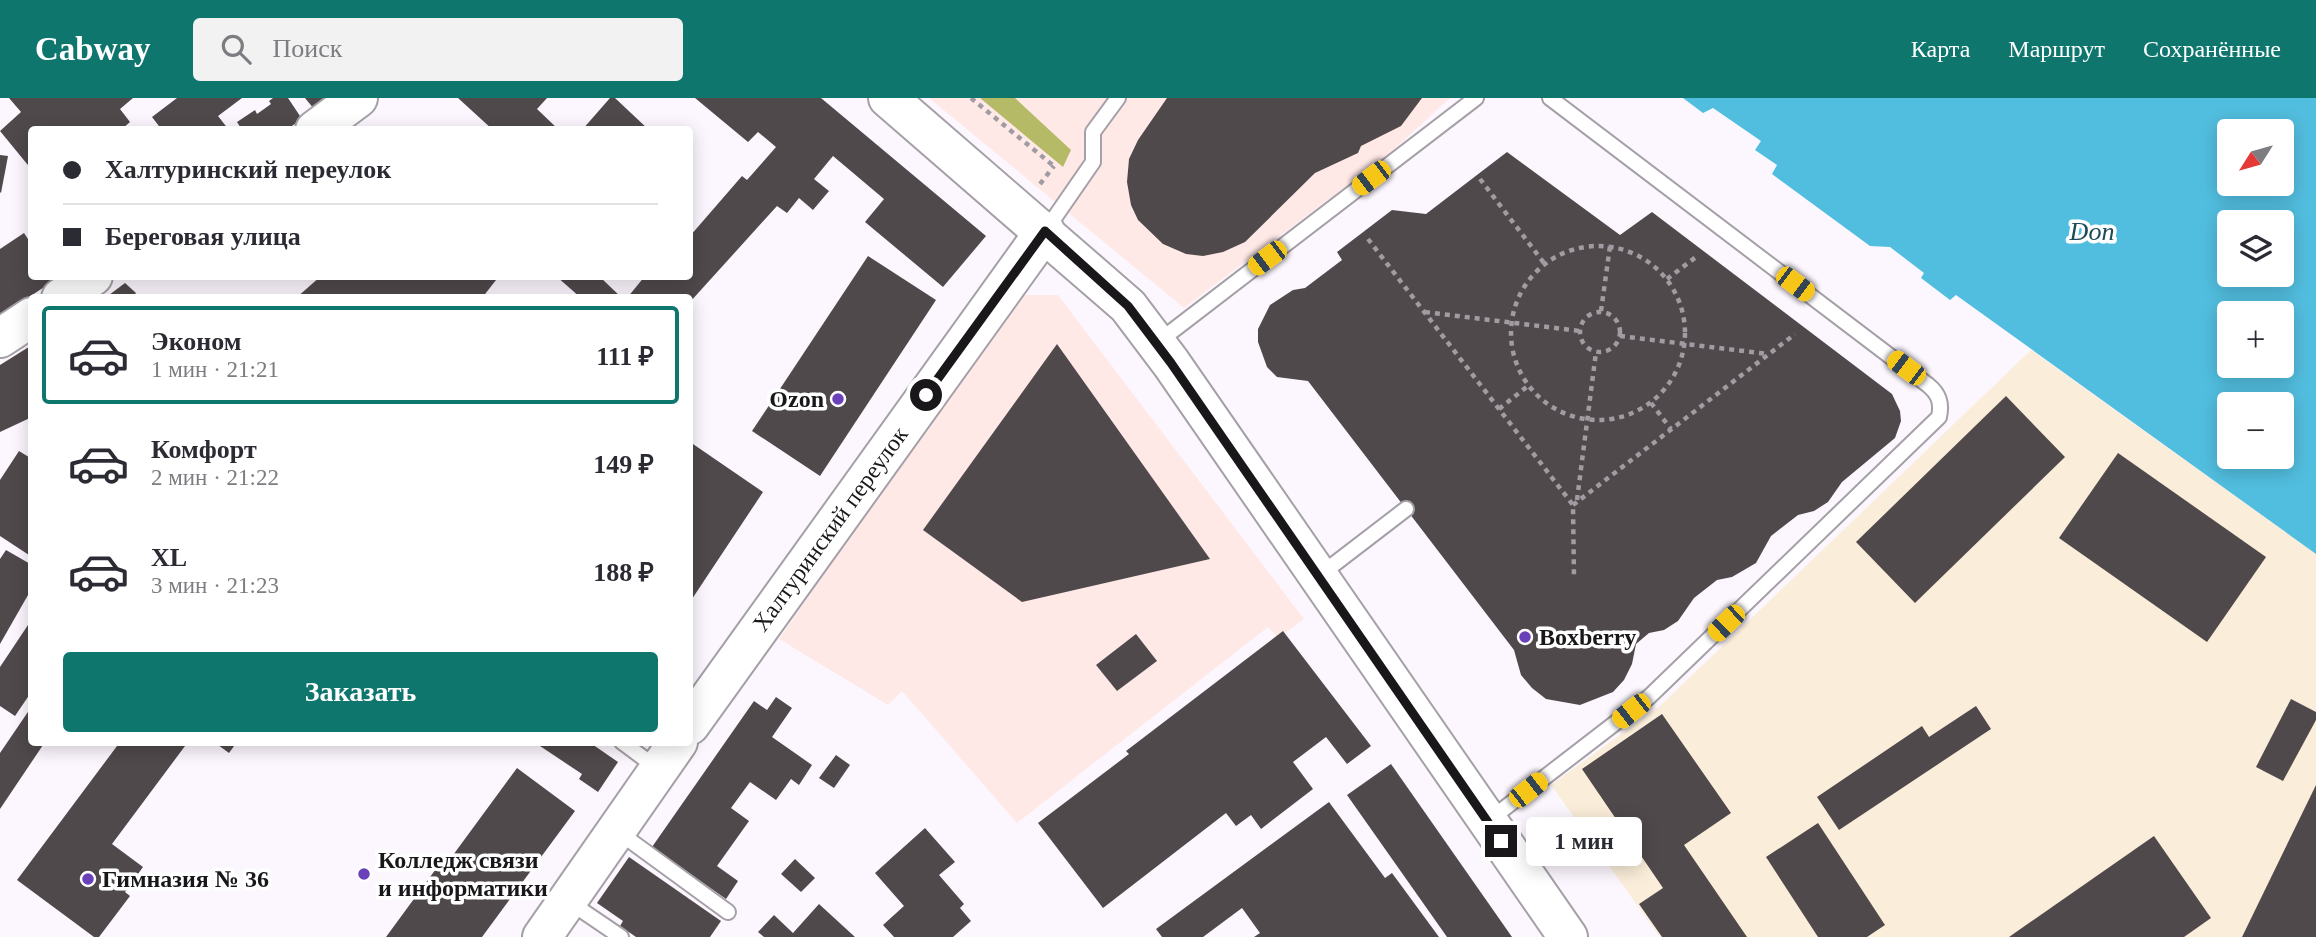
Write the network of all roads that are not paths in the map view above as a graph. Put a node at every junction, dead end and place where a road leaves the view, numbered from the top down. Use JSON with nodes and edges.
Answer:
{"nodes":[{"id":1,"x":358,"y":98,"type":"edge"},
{"id":2,"x":888,"y":98,"type":"edge"},
{"id":3,"x":1118,"y":98,"type":"edge"},
{"id":4,"x":1476,"y":98,"type":"edge"},
{"id":5,"x":1550,"y":98,"type":"edge"},
{"id":6,"x":320,"y":126,"type":"edge"},
{"id":7,"x":1045,"y":231,"type":"junction"},
{"id":8,"x":87,"y":280,"type":"edge"},
{"id":9,"x":67,"y":294,"type":"edge"},
{"id":10,"x":28,"y":320,"type":"edge"},
{"id":11,"x":0,"y":338,"type":"edge"},
{"id":12,"x":1157,"y":343,"type":"junction"},
{"id":13,"x":1406,"y":509,"type":"dead end"},
{"id":14,"x":1319,"y":576,"type":"junction"},
{"id":15,"x":693,"y":721,"type":"edge"},
{"id":16,"x":636,"y":746,"type":"edge"},
{"id":17,"x":668,"y":755,"type":"edge"},
{"id":18,"x":1488,"y":821,"type":"junction"},
{"id":19,"x":616,"y":830,"type":"junction"},
{"id":20,"x":567,"y":901,"type":"junction"},
{"id":21,"x":728,"y":912,"type":"dead end"},
{"id":22,"x":542,"y":937,"type":"edge"},
{"id":23,"x":621,"y":937,"type":"edge"},
{"id":24,"x":1568,"y":937,"type":"edge"}],
"edges":[{"from":1,"to":6,"type":"main road"},
{"from":2,"to":7,"type":"main road"},
{"from":3,"to":7,"type":"lane"},
{"from":4,"to":12,"type":"lane"},
{"from":5,"to":18,"type":"lane"},
{"from":7,"to":12,"type":"main road"},
{"from":7,"to":15,"type":"main road","name":"Халтуринский переулок"},
{"from":8,"to":9,"type":"main road"},
{"from":10,"to":11,"type":"main road"},
{"from":12,"to":14,"type":"main road"},
{"from":13,"to":14,"type":"lane"},
{"from":14,"to":18,"type":"main road"},
{"from":16,"to":17,"type":"lane"},
{"from":17,"to":19,"type":"main road"},
{"from":18,"to":24,"type":"main road"},
{"from":19,"to":20,"type":"main road"},
{"from":19,"to":21,"type":"lane"},
{"from":20,"to":22,"type":"main road"},
{"from":20,"to":23,"type":"lane"}]}
